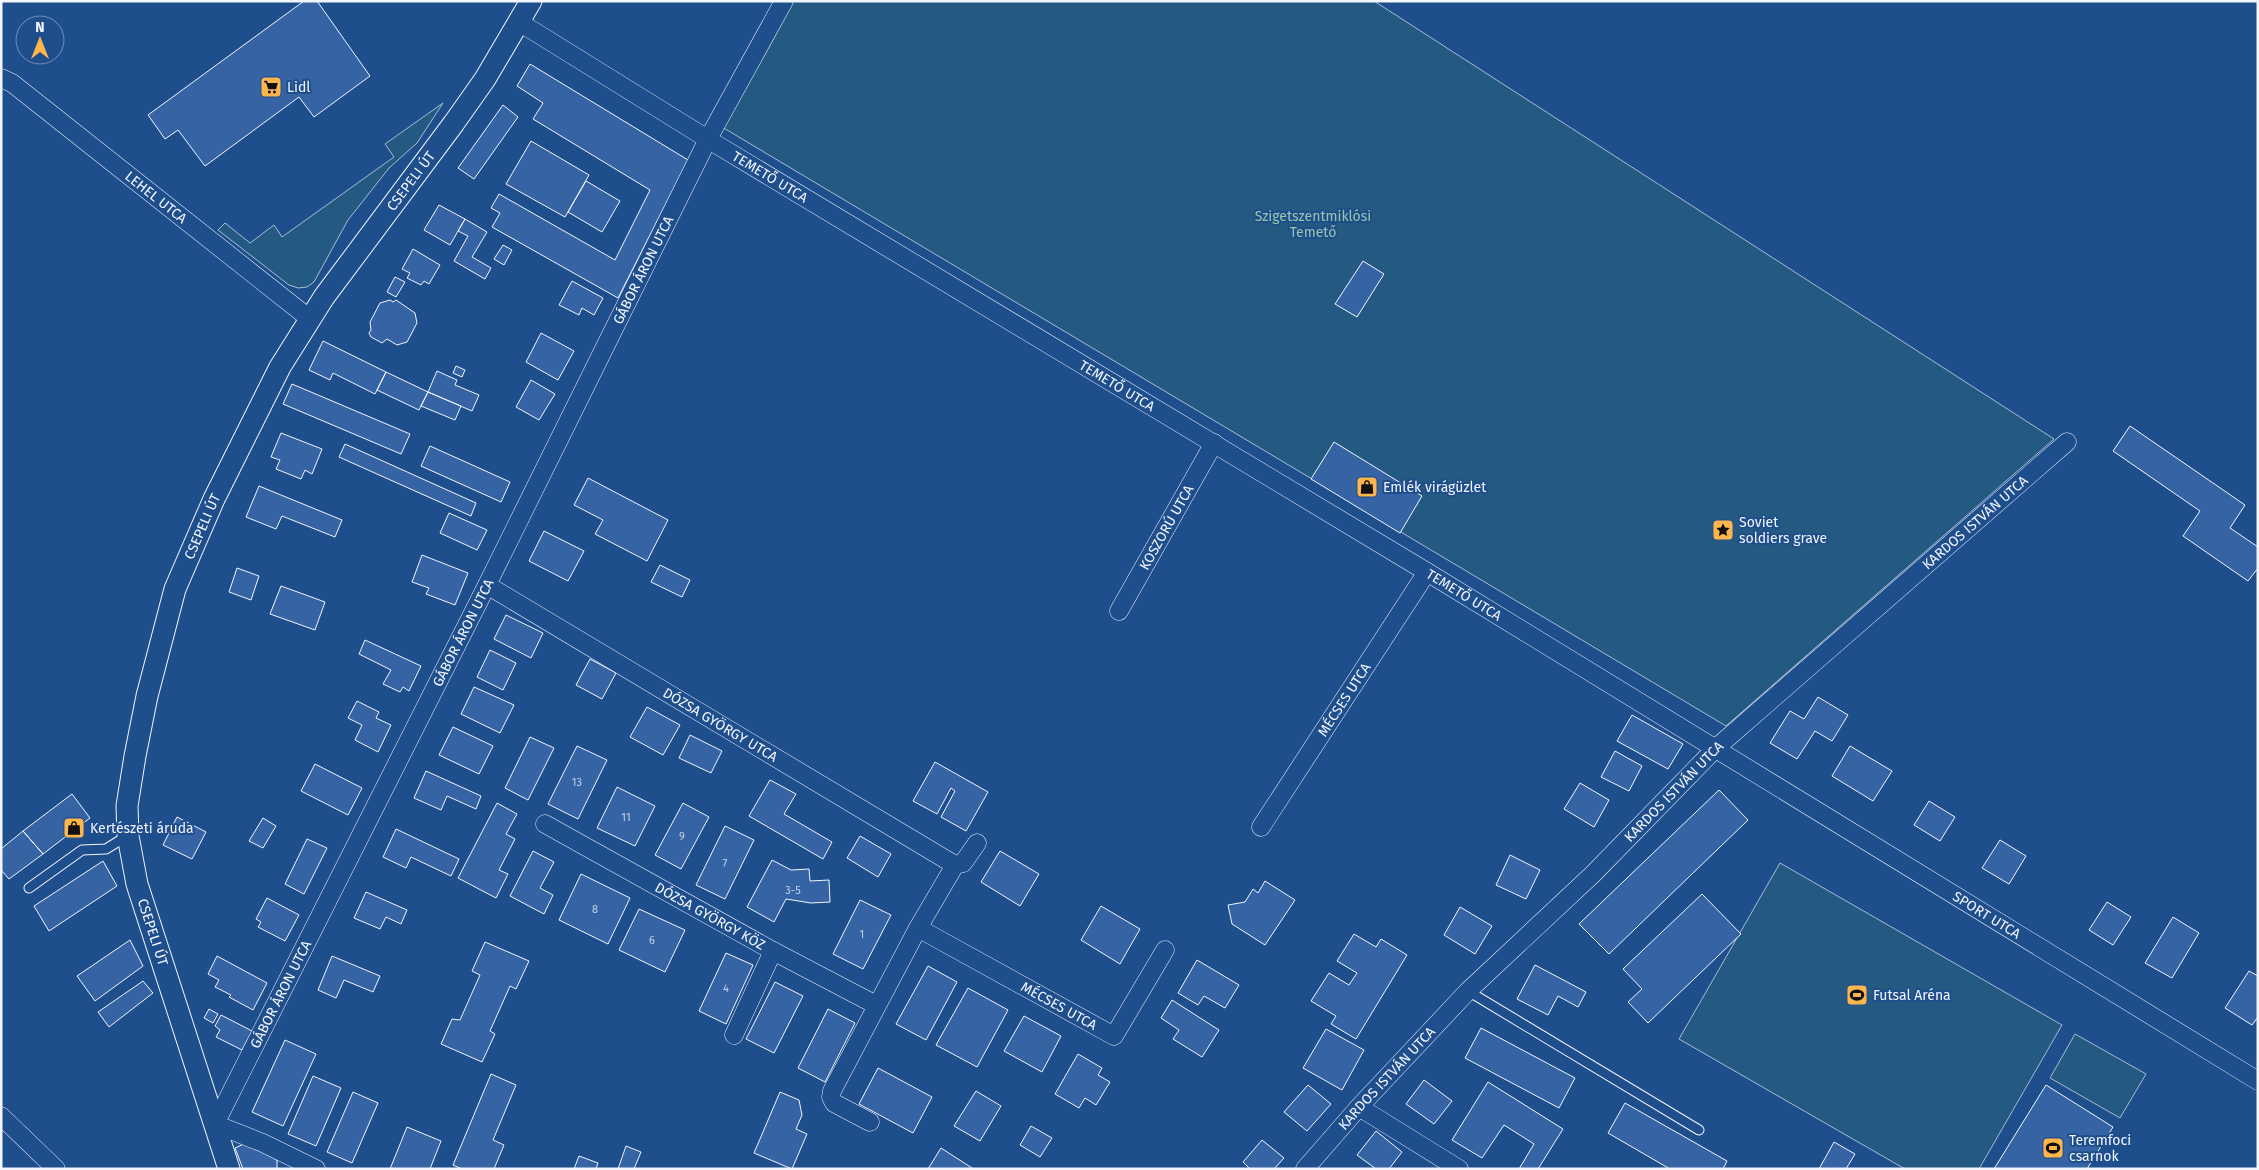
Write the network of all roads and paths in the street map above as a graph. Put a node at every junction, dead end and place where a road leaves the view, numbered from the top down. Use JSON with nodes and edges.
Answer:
{"nodes":[{"id":1,"x":531,"y":1,"type":"edge"},
{"id":2,"x":784,"y":1,"type":"edge"},
{"id":3,"x":519,"y":22,"type":"junction"},
{"id":4,"x":1,"y":78,"type":"edge"},
{"id":5,"x":708,"y":139,"type":"junction"},
{"id":6,"x":310,"y":319,"type":"junction"},
{"id":7,"x":2068,"y":442,"type":"dead end"},
{"id":8,"x":1214,"y":443,"type":"junction"},
{"id":9,"x":1427,"y":572,"type":"junction"},
{"id":10,"x":487,"y":585,"type":"junction"},
{"id":11,"x":1119,"y":611,"type":"dead end"},
{"id":12,"x":1716,"y":748,"type":"junction"},
{"id":13,"x":545,"y":824,"type":"dead end"},
{"id":14,"x":1261,"y":827,"type":"dead end"},
{"id":15,"x":128,"y":836,"type":"junction"},
{"id":16,"x":977,"y":843,"type":"dead end"},
{"id":17,"x":956,"y":865,"type":"junction"},
{"id":18,"x":29,"y":888,"type":"dead end"},
{"id":19,"x":918,"y":928,"type":"junction"},
{"id":20,"x":1165,"y":950,"type":"dead end"},
{"id":21,"x":773,"y":951,"type":"junction"},
{"id":22,"x":1468,"y":991,"type":"junction"},
{"id":23,"x":876,"y":1005,"type":"junction"},
{"id":24,"x":734,"y":1035,"type":"dead end"},
{"id":25,"x":2258,"y":1081,"type":"edge"},
{"id":26,"x":1359,"y":1107,"type":"junction"},
{"id":27,"x":1,"y":1116,"type":"edge"},
{"id":28,"x":870,"y":1122,"type":"dead end"},
{"id":29,"x":215,"y":1124,"type":"junction"},
{"id":30,"x":1699,"y":1130,"type":"dead end"},
{"id":31,"x":56,"y":1169,"type":"edge"},
{"id":32,"x":229,"y":1169,"type":"edge"},
{"id":33,"x":316,"y":1169,"type":"edge"},
{"id":34,"x":1305,"y":1169,"type":"edge"},
{"id":35,"x":1459,"y":1169,"type":"edge"}],
"edges":[{"from":1,"to":3,"type":"street","name":"CSEPELI ÚT"},
{"from":2,"to":5,"type":"street","name":"GÁBOR ÁRON UTCA"},
{"from":3,"to":5,"type":"street","name":"TEMETŐ UTCA"},
{"from":3,"to":6,"type":"street","name":"CSEPELI ÚT"},
{"from":4,"to":6,"type":"street","name":"LEHEL UTCA"},
{"from":5,"to":8,"type":"street","name":"TEMETŐ UTCA"},
{"from":5,"to":10,"type":"street","name":"GÁBOR ÁRON UTCA"},
{"from":6,"to":15,"type":"street","name":"CSEPELI ÚT"},
{"from":7,"to":12,"type":"street","name":"KARDOS ISTVÁN UTCA"},
{"from":8,"to":9,"type":"street","name":"TEMETŐ UTCA"},
{"from":8,"to":11,"type":"street","name":"KOSZORÚ UTCA"},
{"from":9,"to":12,"type":"street","name":"TEMETŐ UTCA"},
{"from":9,"to":14,"type":"street","name":"MÉCSES UTCA"},
{"from":10,"to":17,"type":"street","name":"DÓZSA GYÖRGY UTCA"},
{"from":10,"to":29,"type":"street","name":"GÁBOR ÁRON UTCA"},
{"from":12,"to":22,"type":"street","name":"KARDOS ISTVÁN UTCA"},
{"from":12,"to":25,"type":"street","name":"SPORT UTCA"},
{"from":13,"to":21,"type":"street","name":"DÓZSA GYÖRGY KÖZ"},
{"from":15,"to":18,"type":"lane"},
{"from":15,"to":29,"type":"street","name":"CSEPELI ÚT"},
{"from":16,"to":17,"type":"street"},
{"from":17,"to":19,"type":"street"},
{"from":19,"to":20,"type":"street","name":"MÉCSES UTCA"},
{"from":19,"to":23,"type":"street"},
{"from":21,"to":23,"type":"street","name":"DÓZSA GYÖRGY KÖZ"},
{"from":21,"to":24,"type":"street"},
{"from":22,"to":26,"type":"street","name":"KARDOS ISTVÁN UTCA"},
{"from":22,"to":30,"type":"lane"},
{"from":23,"to":28,"type":"street"},
{"from":26,"to":34,"type":"street","name":"KARDOS ISTVÁN UTCA"},
{"from":26,"to":35,"type":"street"},
{"from":27,"to":31,"type":"street"},
{"from":29,"to":32,"type":"street","name":"CSEPELI ÚT"},
{"from":29,"to":33,"type":"street"}]}
